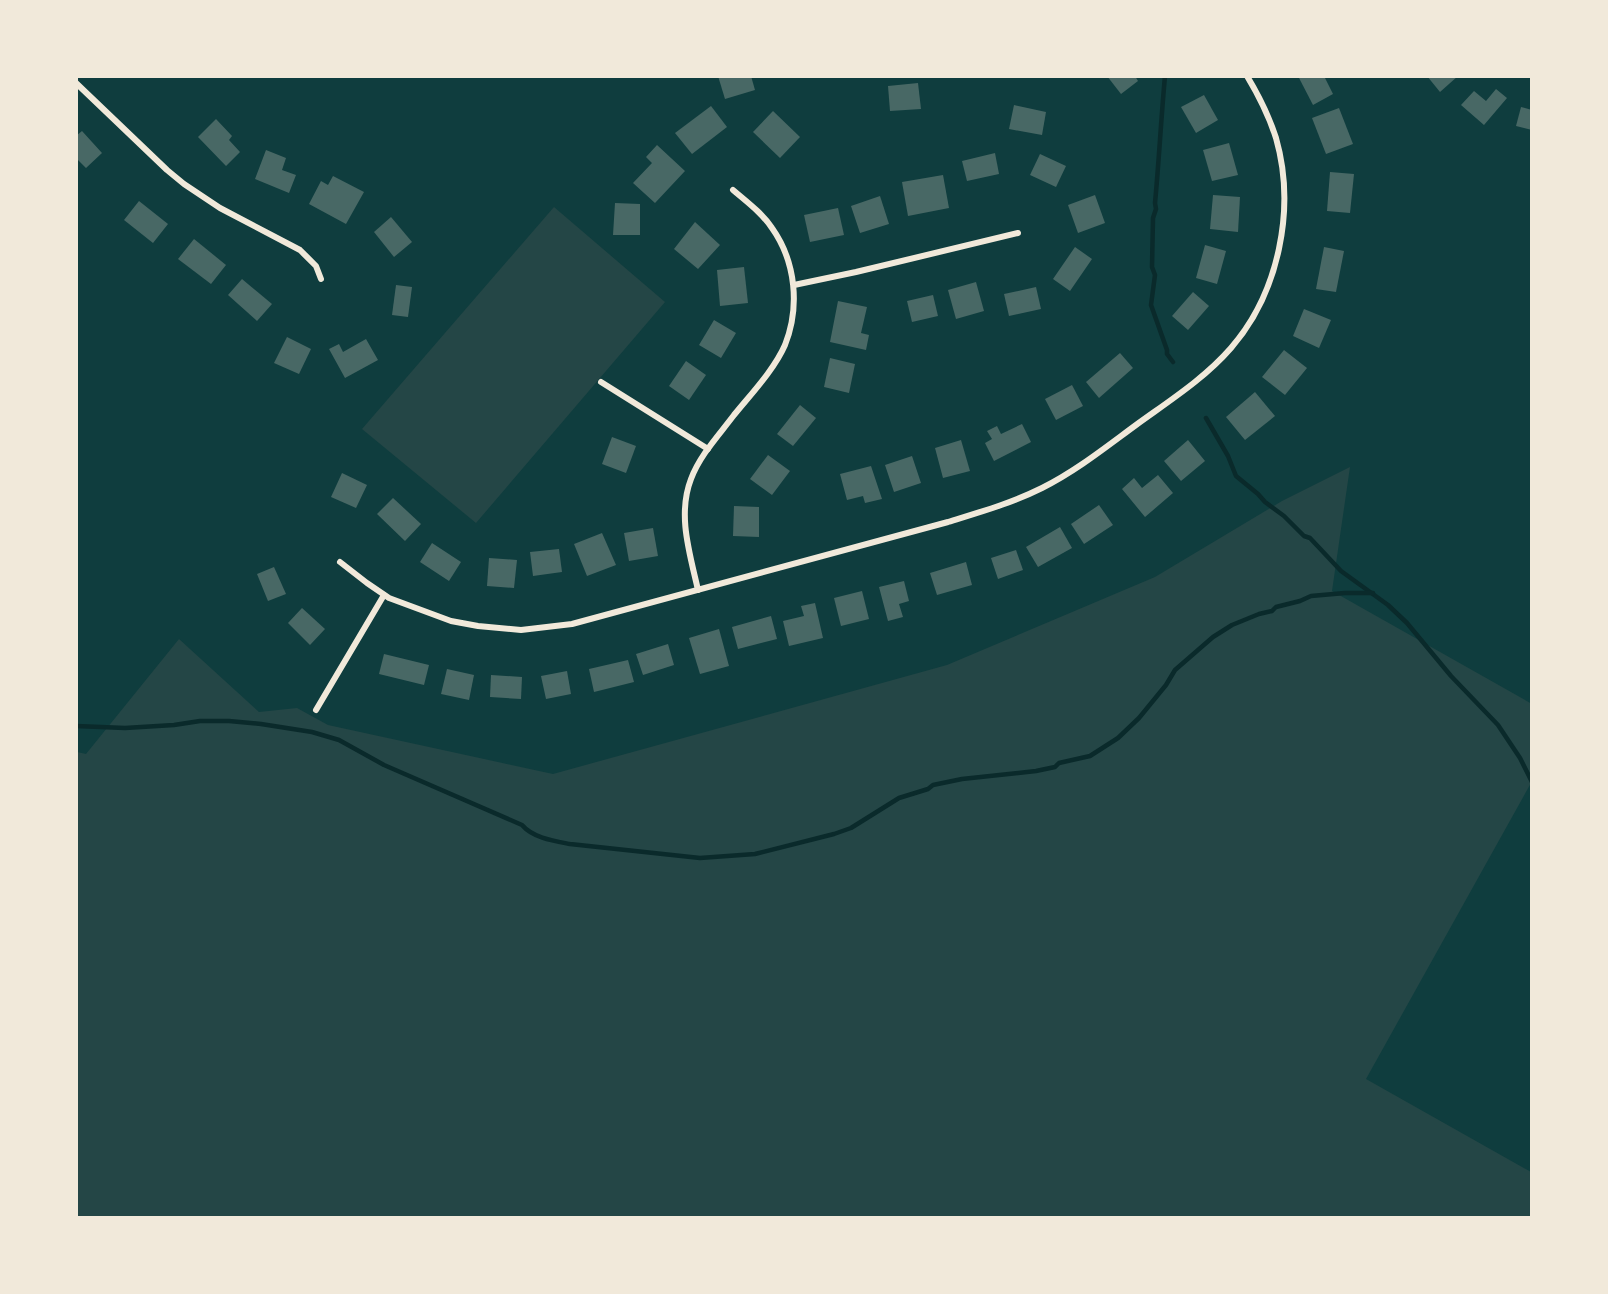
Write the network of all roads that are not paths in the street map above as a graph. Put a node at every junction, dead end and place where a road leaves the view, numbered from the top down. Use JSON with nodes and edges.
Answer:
{"nodes":[{"id":1,"x":1247,"y":76,"type":"edge"},
{"id":2,"x":76,"y":83,"type":"edge"},
{"id":3,"x":733,"y":190,"type":"dead end"},
{"id":4,"x":1018,"y":233,"type":"dead end"},
{"id":5,"x":321,"y":279,"type":"dead end"},
{"id":6,"x":794,"y":285,"type":"junction"},
{"id":7,"x":601,"y":382,"type":"dead end"},
{"id":8,"x":708,"y":449,"type":"junction"},
{"id":9,"x":340,"y":562,"type":"dead end"},
{"id":10,"x":698,"y":590,"type":"junction"},
{"id":11,"x":384,"y":595,"type":"junction"},
{"id":12,"x":316,"y":710,"type":"dead end"}],
"edges":[{"from":1,"to":10,"type":"street"},
{"from":2,"to":5,"type":"street"},
{"from":3,"to":6,"type":"street"},
{"from":4,"to":6,"type":"street"},
{"from":6,"to":8,"type":"street"},
{"from":7,"to":8,"type":"street"},
{"from":8,"to":10,"type":"street"},
{"from":9,"to":11,"type":"street"},
{"from":10,"to":11,"type":"street"},
{"from":11,"to":12,"type":"street"}]}
